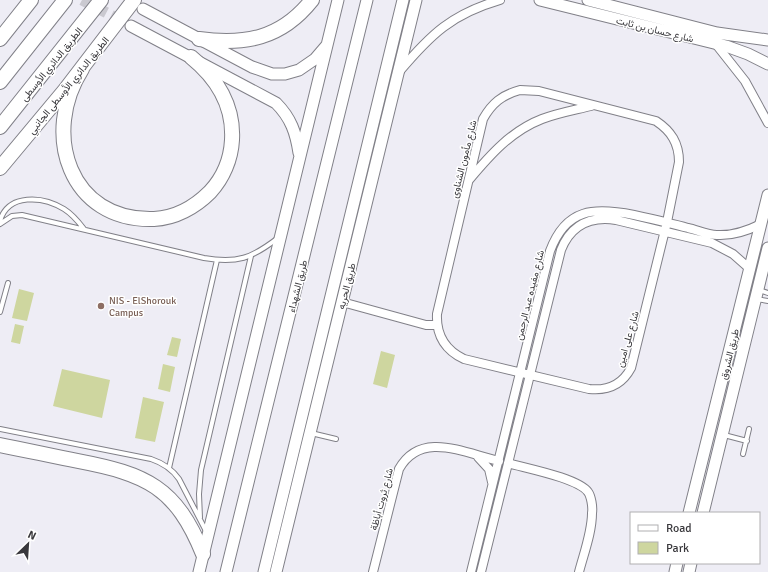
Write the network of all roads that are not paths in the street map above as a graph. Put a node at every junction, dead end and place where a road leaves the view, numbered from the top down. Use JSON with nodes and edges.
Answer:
{"nodes":[{"id":1,"x":31,"y":0,"type":"edge"},
{"id":2,"x":65,"y":0,"type":"edge"},
{"id":3,"x":101,"y":0,"type":"edge"},
{"id":4,"x":312,"y":0,"type":"edge"},
{"id":5,"x":338,"y":0,"type":"edge"},
{"id":6,"x":367,"y":0,"type":"edge"},
{"id":7,"x":403,"y":0,"type":"edge"},
{"id":8,"x":423,"y":0,"type":"edge"},
{"id":9,"x":500,"y":0,"type":"edge"},
{"id":10,"x":540,"y":0,"type":"edge"},
{"id":11,"x":588,"y":0,"type":"edge"},
{"id":12,"x":415,"y":4,"type":"edge"},
{"id":13,"x":139,"y":5,"type":"edge"},
{"id":14,"x":131,"y":26,"type":"tunnel mouth"},
{"id":15,"x":0,"y":39,"type":"edge"},
{"id":16,"x":199,"y":39,"type":"junction"},
{"id":17,"x":768,"y":40,"type":"edge"},
{"id":18,"x":328,"y":43,"type":"junction"},
{"id":19,"x":715,"y":43,"type":"junction"},
{"id":20,"x":191,"y":57,"type":"junction"},
{"id":21,"x":768,"y":64,"type":"edge"},
{"id":22,"x":82,"y":69,"type":"junction"},
{"id":23,"x":398,"y":74,"type":"junction"},
{"id":24,"x":0,"y":82,"type":"edge"},
{"id":25,"x":593,"y":105,"type":"junction"},
{"id":26,"x":768,"y":123,"type":"edge"},
{"id":27,"x":0,"y":127,"type":"edge"},
{"id":28,"x":300,"y":160,"type":"junction"},
{"id":29,"x":0,"y":168,"type":"edge"},
{"id":30,"x":468,"y":181,"type":"junction"},
{"id":31,"x":768,"y":195,"type":"edge"},
{"id":32,"x":0,"y":221,"type":"edge"},
{"id":33,"x":667,"y":222,"type":"junction"},
{"id":34,"x":0,"y":224,"type":"edge"},
{"id":35,"x":761,"y":224,"type":"junction"},
{"id":36,"x":84,"y":230,"type":"junction"},
{"id":37,"x":664,"y":231,"type":"junction"},
{"id":38,"x":281,"y":236,"type":"junction"},
{"id":39,"x":768,"y":248,"type":"edge"},
{"id":40,"x":251,"y":256,"type":"junction"},
{"id":41,"x":217,"y":260,"type":"junction"},
{"id":42,"x":750,"y":269,"type":"junction"},
{"id":43,"x":8,"y":283,"type":"dead end"},
{"id":44,"x":760,"y":294,"type":"edge"},
{"id":45,"x":768,"y":301,"type":"edge"},
{"id":46,"x":342,"y":302,"type":"junction"},
{"id":47,"x":0,"y":312,"type":"edge"},
{"id":48,"x":437,"y":324,"type":"junction"},
{"id":49,"x":520,"y":374,"type":"junction"},
{"id":50,"x":529,"y":376,"type":"junction"},
{"id":51,"x":0,"y":429,"type":"edge"},
{"id":52,"x":749,"y":429,"type":"dead end"},
{"id":53,"x":310,"y":433,"type":"junction"},
{"id":54,"x":722,"y":434,"type":"junction"},
{"id":55,"x":336,"y":439,"type":"dead end"},
{"id":56,"x":746,"y":441,"type":"junction"},
{"id":57,"x":0,"y":445,"type":"edge"},
{"id":58,"x":743,"y":454,"type":"dead end"},
{"id":59,"x":477,"y":456,"type":"junction"},
{"id":60,"x":498,"y":461,"type":"junction"},
{"id":61,"x":508,"y":463,"type":"junction"},
{"id":62,"x":169,"y":468,"type":"junction"},
{"id":63,"x":492,"y":486,"type":"junction"},
{"id":64,"x":689,"y":512,"type":"edge"},
{"id":65,"x":703,"y":512,"type":"edge"},
{"id":66,"x":200,"y":518,"type":"junction"},
{"id":67,"x":208,"y":534,"type":"junction"},
{"id":68,"x":203,"y":554,"type":"junction"},
{"id":69,"x":265,"y":569,"type":"edge"},
{"id":70,"x":277,"y":570,"type":"edge"},
{"id":71,"x":199,"y":572,"type":"edge"},
{"id":72,"x":226,"y":572,"type":"edge"},
{"id":73,"x":373,"y":572,"type":"edge"},
{"id":74,"x":471,"y":572,"type":"edge"},
{"id":75,"x":481,"y":572,"type":"edge"},
{"id":76,"x":579,"y":572,"type":"edge"}],
"edges":[{"from":1,"to":15,"type":"highway"},
{"from":2,"to":24,"type":"highway"},
{"from":3,"to":27,"type":"highway","name":"الطريق الدائري الأوسطى"},
{"from":4,"to":16,"type":"highway"},
{"from":5,"to":18,"type":"street"},
{"from":6,"to":72,"type":"street","name":"طريق الشهداء"},
{"from":7,"to":69,"type":"street","name":"طريق الحريه"},
{"from":8,"to":12,"type":"street"},
{"from":9,"to":23,"type":"street"},
{"from":10,"to":19,"type":"street","name":"شارع حسان بن ثابت"},
{"from":11,"to":17,"type":"street","name":"شارع حسان بن ثابت"},
{"from":12,"to":23,"type":"street","name":"طريق الحريه"},
{"from":13,"to":16,"type":"street"},
{"from":13,"to":22,"type":"highway","name":"الطريق الدائري الأوسطى الجانبي"},
{"from":14,"to":20,"type":"street"},
{"from":16,"to":18,"type":"street"},
{"from":18,"to":28,"type":"street"},
{"from":19,"to":21,"type":"street","name":"شارع حسان بن ثابت"},
{"from":19,"to":26,"type":"street"},
{"from":20,"to":22,"type":"highway"},
{"from":20,"to":28,"type":"street"},
{"from":22,"to":29,"type":"highway","name":"الطريق الدائري الأوسطى الجانبي"},
{"from":23,"to":46,"type":"street","name":"طريق الحريه"},
{"from":25,"to":30,"type":"street"},
{"from":25,"to":30,"type":"street","name":"شارع مأمون الشناوى"},
{"from":25,"to":33,"type":"street","name":"شارع مأمون الشناوى"},
{"from":28,"to":38,"type":"street"},
{"from":30,"to":48,"type":"street","name":"شارع مأمون الشناوى"},
{"from":31,"to":35,"type":"street","name":"طريق الشروق"},
{"from":32,"to":36,"type":"lane"},
{"from":33,"to":35,"type":"street","name":"شارع مفيده عبد الرحمن"},
{"from":33,"to":37,"type":"street","name":"شارع على امين"},
{"from":33,"to":49,"type":"street","name":"شارع مفيده عبد الرحمن"},
{"from":34,"to":36,"type":"lane"},
{"from":35,"to":42,"type":"street","name":"طريق الشروق"},
{"from":36,"to":41,"type":"lane"},
{"from":37,"to":42,"type":"street","name":"شارع مفيده عبد الرحمن"},
{"from":37,"to":50,"type":"street","name":"شارع مفيده عبد الرحمن"},
{"from":37,"to":50,"type":"street","name":"شارع على امين"},
{"from":38,"to":40,"type":"lane"},
{"from":38,"to":67,"type":"street"},
{"from":39,"to":44,"type":"street","name":"طريق الشروق"},
{"from":40,"to":41,"type":"lane"},
{"from":40,"to":66,"type":"lane"},
{"from":41,"to":62,"type":"lane"},
{"from":42,"to":64,"type":"street","name":"طريق الشروق"},
{"from":43,"to":47,"type":"lane"},
{"from":44,"to":45,"type":"lane"},
{"from":44,"to":54,"type":"street","name":"طريق الشروق"},
{"from":46,"to":48,"type":"street"},
{"from":46,"to":53,"type":"street","name":"طريق الحريه"},
{"from":48,"to":49,"type":"street","name":"شارع مأمون الشناوى"},
{"from":49,"to":50,"type":"street","name":"شارع على امين"},
{"from":49,"to":60,"type":"street","name":"شارع مفيده عبد الرحمن"},
{"from":50,"to":61,"type":"street","name":"شارع مفيده عبد الرحمن"},
{"from":51,"to":62,"type":"lane"},
{"from":52,"to":56,"type":"lane"},
{"from":53,"to":55,"type":"lane"},
{"from":53,"to":70,"type":"street","name":"طريق الحريه"},
{"from":54,"to":56,"type":"lane"},
{"from":54,"to":65,"type":"street","name":"طريق الشروق"},
{"from":56,"to":58,"type":"lane"},
{"from":57,"to":68,"type":"highway"},
{"from":59,"to":60,"type":"street","name":"شارع ثروت أباظة"},
{"from":59,"to":63,"type":"street"},
{"from":59,"to":73,"type":"street","name":"شارع ثروت أباظة"},
{"from":60,"to":61,"type":"street","name":"شارع ثروت أباظة"},
{"from":60,"to":63,"type":"street","name":"شارع مفيده عبد الرحمن"},
{"from":61,"to":75,"type":"street","name":"شارع مفيده عبد الرحمن"},
{"from":61,"to":76,"type":"street","name":"شارع ثروت أباظة"},
{"from":62,"to":66,"type":"lane"},
{"from":63,"to":74,"type":"street","name":"شارع مفيده عبد الرحمن"},
{"from":66,"to":67,"type":"lane"},
{"from":67,"to":68,"type":"street"},
{"from":68,"to":71,"type":"street"},
{"from":69,"to":70,"type":"street"}]}
